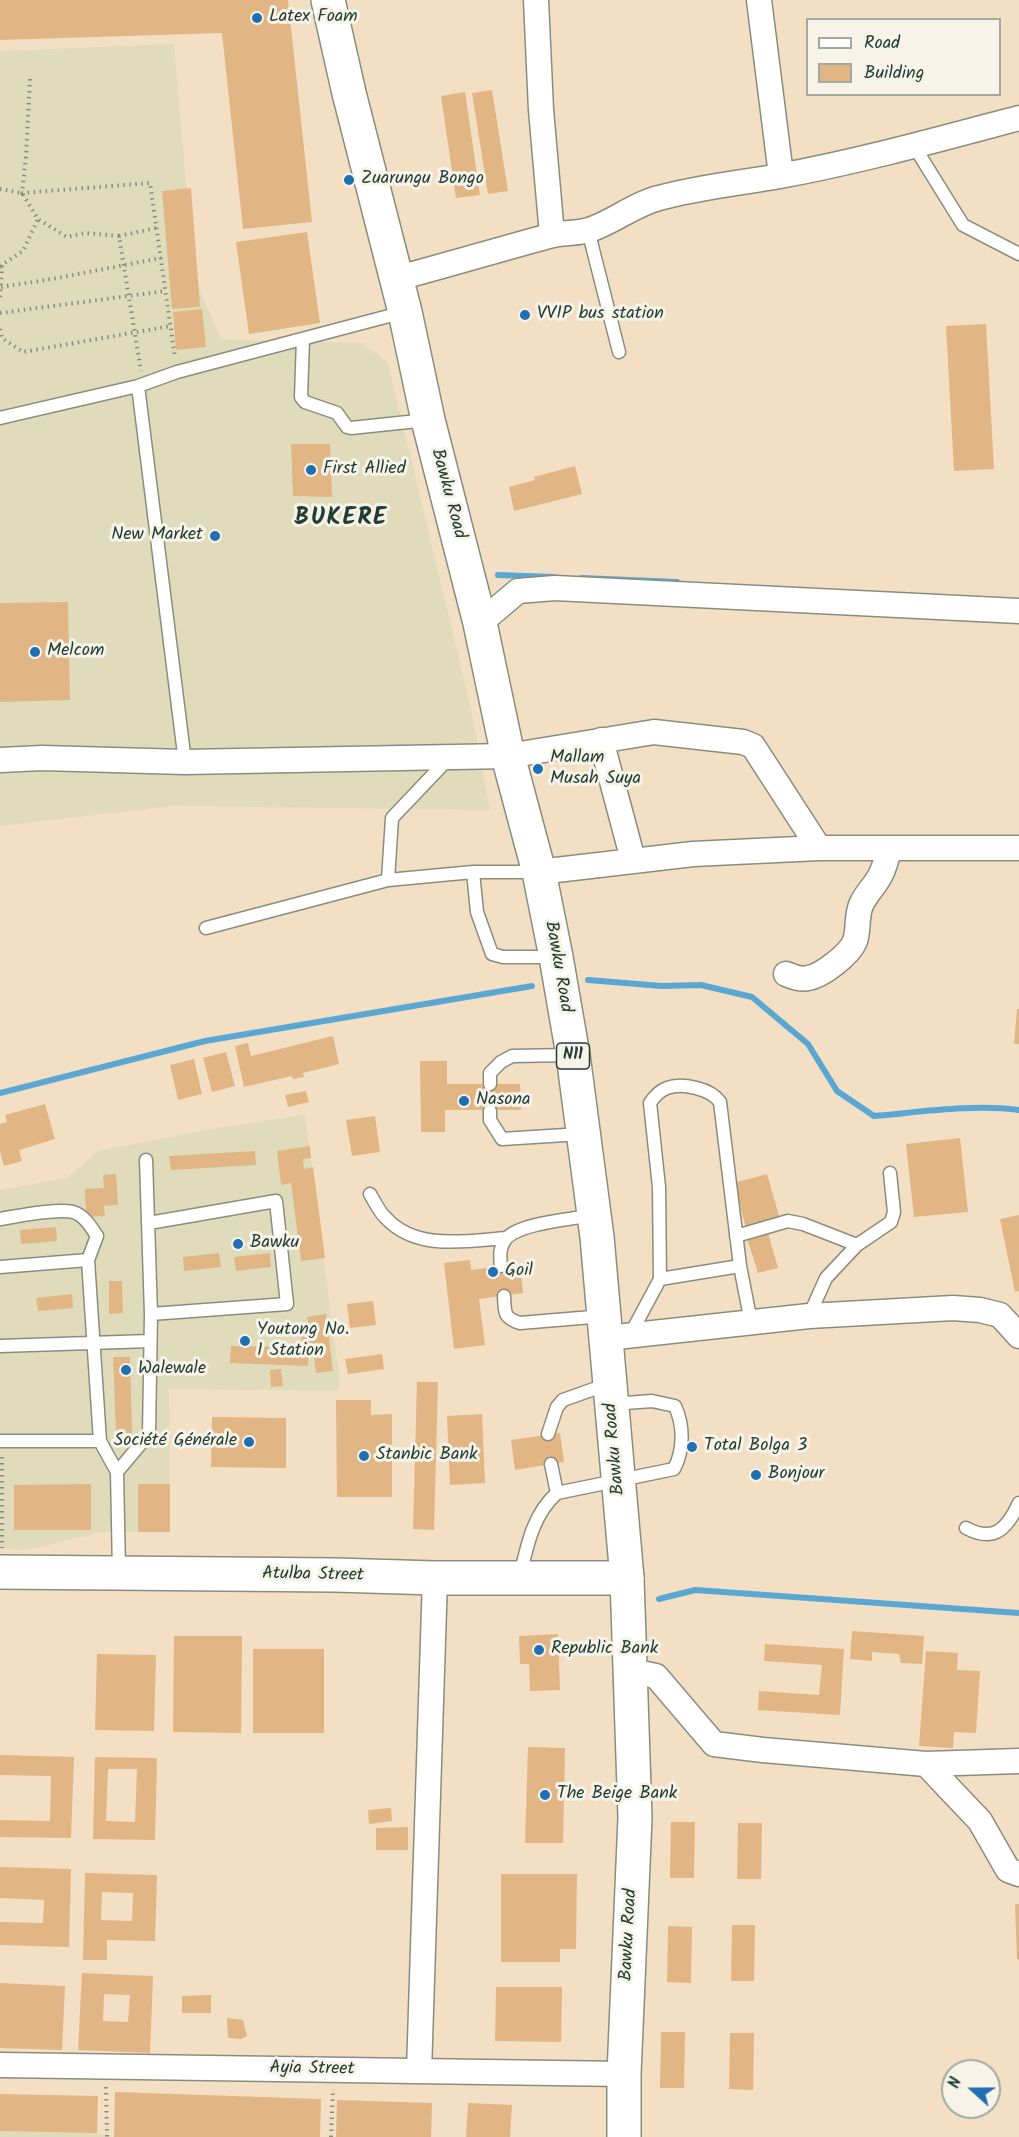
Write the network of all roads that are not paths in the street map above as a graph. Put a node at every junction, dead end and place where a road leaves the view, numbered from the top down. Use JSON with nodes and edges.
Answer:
{"nodes":[{"id":1,"x":328,"y":0,"type":"edge"},
{"id":2,"x":536,"y":0,"type":"edge"},
{"id":3,"x":759,"y":0,"type":"edge"},
{"id":4,"x":1019,"y":118,"type":"edge"},
{"id":5,"x":914,"y":146,"type":"junction"},
{"id":6,"x":781,"y":176,"type":"junction"},
{"id":7,"x":588,"y":230,"type":"junction"},
{"id":8,"x":552,"y":235,"type":"junction"},
{"id":9,"x":1019,"y":254,"type":"edge"},
{"id":10,"x":395,"y":279,"type":"junction"},
{"id":11,"x":405,"y":312,"type":"junction"},
{"id":12,"x":303,"y":339,"type":"junction"},
{"id":13,"x":619,"y":352,"type":"dead end"},
{"id":14,"x":141,"y":385,"type":"junction"},
{"id":15,"x":0,"y":418,"type":"edge"},
{"id":16,"x":428,"y":420,"type":"junction"},
{"id":17,"x":1019,"y":611,"type":"edge"},
{"id":18,"x":480,"y":623,"type":"junction"},
{"id":19,"x":601,"y":740,"type":"junction"},
{"id":20,"x":508,"y":756,"type":"junction"},
{"id":21,"x":450,"y":757,"type":"junction"},
{"id":22,"x":0,"y":760,"type":"edge"},
{"id":23,"x":185,"y":762,"type":"junction"},
{"id":24,"x":819,"y":848,"type":"junction"},
{"id":25,"x":890,"y":848,"type":"junction"},
{"id":26,"x":1019,"y":848,"type":"edge"},
{"id":27,"x":633,"y":860,"type":"junction"},
{"id":28,"x":473,"y":872,"type":"junction"},
{"id":29,"x":539,"y":872,"type":"junction"},
{"id":30,"x":388,"y":880,"type":"junction"},
{"id":31,"x":206,"y":928,"type":"dead end"},
{"id":32,"x":556,"y":957,"type":"junction"},
{"id":33,"x":786,"y":974,"type":"dead end"},
{"id":34,"x":573,"y":1055,"type":"junction"},
{"id":35,"x":490,"y":1084,"type":"dead end"},
{"id":36,"x":490,"y":1111,"type":"dead end"},
{"id":37,"x":582,"y":1134,"type":"junction"},
{"id":38,"x":146,"y":1160,"type":"dead end"},
{"id":39,"x":890,"y":1173,"type":"dead end"},
{"id":40,"x":370,"y":1194,"type":"dead end"},
{"id":41,"x":594,"y":1215,"type":"junction"},
{"id":42,"x":0,"y":1219,"type":"edge"},
{"id":43,"x":149,"y":1223,"type":"junction"},
{"id":44,"x":736,"y":1236,"type":"junction"},
{"id":45,"x":506,"y":1238,"type":"junction"},
{"id":46,"x":857,"y":1245,"type":"junction"},
{"id":47,"x":88,"y":1260,"type":"junction"},
{"id":48,"x":501,"y":1266,"type":"dead end"},
{"id":49,"x":740,"y":1266,"type":"junction"},
{"id":50,"x":0,"y":1267,"type":"edge"},
{"id":51,"x":660,"y":1279,"type":"junction"},
{"id":52,"x":504,"y":1296,"type":"dead end"},
{"id":53,"x":151,"y":1314,"type":"junction"},
{"id":54,"x":808,"y":1316,"type":"junction"},
{"id":55,"x":751,"y":1322,"type":"junction"},
{"id":56,"x":614,"y":1330,"type":"junction"},
{"id":57,"x":1019,"y":1336,"type":"edge"},
{"id":58,"x":150,"y":1341,"type":"junction"},
{"id":59,"x":93,"y":1343,"type":"junction"},
{"id":60,"x":0,"y":1346,"type":"edge"},
{"id":61,"x":611,"y":1394,"type":"junction"},
{"id":62,"x":548,"y":1434,"type":"dead end"},
{"id":63,"x":1,"y":1441,"type":"edge"},
{"id":64,"x":100,"y":1441,"type":"junction"},
{"id":65,"x":551,"y":1464,"type":"dead end"},
{"id":66,"x":117,"y":1472,"type":"junction"},
{"id":67,"x":619,"y":1480,"type":"junction"},
{"id":68,"x":557,"y":1493,"type":"junction"},
{"id":69,"x":1019,"y":1503,"type":"edge"},
{"id":70,"x":966,"y":1528,"type":"dead end"},
{"id":71,"x":1,"y":1572,"type":"edge"},
{"id":72,"x":119,"y":1574,"type":"junction"},
{"id":73,"x":520,"y":1577,"type":"junction"},
{"id":74,"x":435,"y":1578,"type":"junction"},
{"id":75,"x":627,"y":1578,"type":"junction"},
{"id":76,"x":631,"y":1671,"type":"junction"},
{"id":77,"x":1019,"y":1761,"type":"edge"},
{"id":78,"x":926,"y":1764,"type":"junction"},
{"id":79,"x":1019,"y":1874,"type":"edge"},
{"id":80,"x":0,"y":2066,"type":"edge"},
{"id":81,"x":419,"y":2071,"type":"junction"},
{"id":82,"x":624,"y":2074,"type":"junction"},
{"id":83,"x":624,"y":2137,"type":"edge"}],
"edges":[{"from":1,"to":10,"type":"main road","name":"Bawku Road","number":"N11"},
{"from":2,"to":8,"type":"street"},
{"from":3,"to":6,"type":"street"},
{"from":4,"to":5,"type":"street"},
{"from":5,"to":6,"type":"street"},
{"from":5,"to":9,"type":"lane"},
{"from":6,"to":7,"type":"street"},
{"from":7,"to":8,"type":"street"},
{"from":7,"to":13,"type":"lane"},
{"from":8,"to":10,"type":"street"},
{"from":10,"to":11,"type":"main road","name":"Bawku Road","number":"N11"},
{"from":11,"to":12,"type":"lane"},
{"from":11,"to":16,"type":"main road","name":"Bawku Road","number":"N11"},
{"from":12,"to":14,"type":"lane"},
{"from":12,"to":16,"type":"lane"},
{"from":14,"to":15,"type":"lane"},
{"from":14,"to":23,"type":"lane"},
{"from":16,"to":18,"type":"main road","name":"Bawku Road","number":"N11"},
{"from":17,"to":18,"type":"street"},
{"from":18,"to":20,"type":"main road","name":"Bawku Road","number":"N11"},
{"from":19,"to":20,"type":"street"},
{"from":19,"to":24,"type":"street"},
{"from":19,"to":27,"type":"street"},
{"from":20,"to":21,"type":"street"},
{"from":20,"to":29,"type":"main road","name":"Bawku Road","number":"N11"},
{"from":21,"to":23,"type":"street"},
{"from":21,"to":30,"type":"lane"},
{"from":22,"to":23,"type":"street"},
{"from":24,"to":25,"type":"street"},
{"from":24,"to":27,"type":"street"},
{"from":25,"to":26,"type":"street"},
{"from":25,"to":33,"type":"street"},
{"from":27,"to":29,"type":"street"},
{"from":28,"to":29,"type":"lane"},
{"from":28,"to":30,"type":"lane"},
{"from":28,"to":32,"type":"lane"},
{"from":29,"to":32,"type":"main road","name":"Bawku Road","number":"N11"},
{"from":30,"to":31,"type":"lane"},
{"from":32,"to":34,"type":"main road","name":"Bawku Road","number":"N11"},
{"from":34,"to":35,"type":"lane"},
{"from":34,"to":37,"type":"main road","name":"Bawku Road","number":"N11"},
{"from":36,"to":37,"type":"lane"},
{"from":37,"to":41,"type":"main road","name":"Bawku Road","number":"N11"},
{"from":38,"to":43,"type":"lane"},
{"from":39,"to":46,"type":"lane"},
{"from":40,"to":45,"type":"lane"},
{"from":41,"to":45,"type":"lane"},
{"from":41,"to":56,"type":"main road","name":"Bawku Road","number":"N11"},
{"from":42,"to":47,"type":"lane"},
{"from":43,"to":53,"type":"lane"},
{"from":43,"to":53,"type":"lane"},
{"from":44,"to":46,"type":"lane"},
{"from":44,"to":49,"type":"lane"},
{"from":44,"to":51,"type":"lane"},
{"from":45,"to":48,"type":"lane"},
{"from":46,"to":54,"type":"lane"},
{"from":47,"to":50,"type":"lane"},
{"from":47,"to":59,"type":"lane"},
{"from":49,"to":51,"type":"lane"},
{"from":49,"to":55,"type":"lane"},
{"from":51,"to":56,"type":"lane"},
{"from":52,"to":56,"type":"lane"},
{"from":53,"to":58,"type":"lane"},
{"from":54,"to":55,"type":"street"},
{"from":54,"to":57,"type":"street"},
{"from":55,"to":56,"type":"street"},
{"from":56,"to":61,"type":"main road","name":"Bawku Road","number":"N11"},
{"from":58,"to":59,"type":"lane"},
{"from":58,"to":66,"type":"lane"},
{"from":59,"to":60,"type":"lane"},
{"from":59,"to":64,"type":"lane"},
{"from":61,"to":62,"type":"lane"},
{"from":61,"to":67,"type":"main road","name":"Bawku Road","number":"N11"},
{"from":61,"to":67,"type":"lane"},
{"from":63,"to":64,"type":"lane"},
{"from":64,"to":66,"type":"lane"},
{"from":65,"to":68,"type":"lane"},
{"from":66,"to":72,"type":"lane"},
{"from":67,"to":68,"type":"lane"},
{"from":67,"to":75,"type":"main road","name":"Bawku Road","number":"N11"},
{"from":68,"to":73,"type":"lane"},
{"from":69,"to":70,"type":"lane"},
{"from":71,"to":72,"type":"main road","name":"Atulba Street"},
{"from":72,"to":74,"type":"main road","name":"Atulba Street"},
{"from":73,"to":74,"type":"main road","name":"Atulba Street"},
{"from":73,"to":75,"type":"main road","name":"Atulba Street"},
{"from":74,"to":81,"type":"street"},
{"from":75,"to":76,"type":"main road","name":"Bawku Road","number":"N11"},
{"from":76,"to":78,"type":"street"},
{"from":76,"to":82,"type":"main road","name":"Bawku Road","number":"N11"},
{"from":77,"to":78,"type":"street"},
{"from":78,"to":79,"type":"street"},
{"from":80,"to":81,"type":"street","name":"Ayia Street"},
{"from":81,"to":82,"type":"street","name":"Ayia Street"},
{"from":82,"to":83,"type":"main road","name":"Bawku Road","number":"N11"}]}
